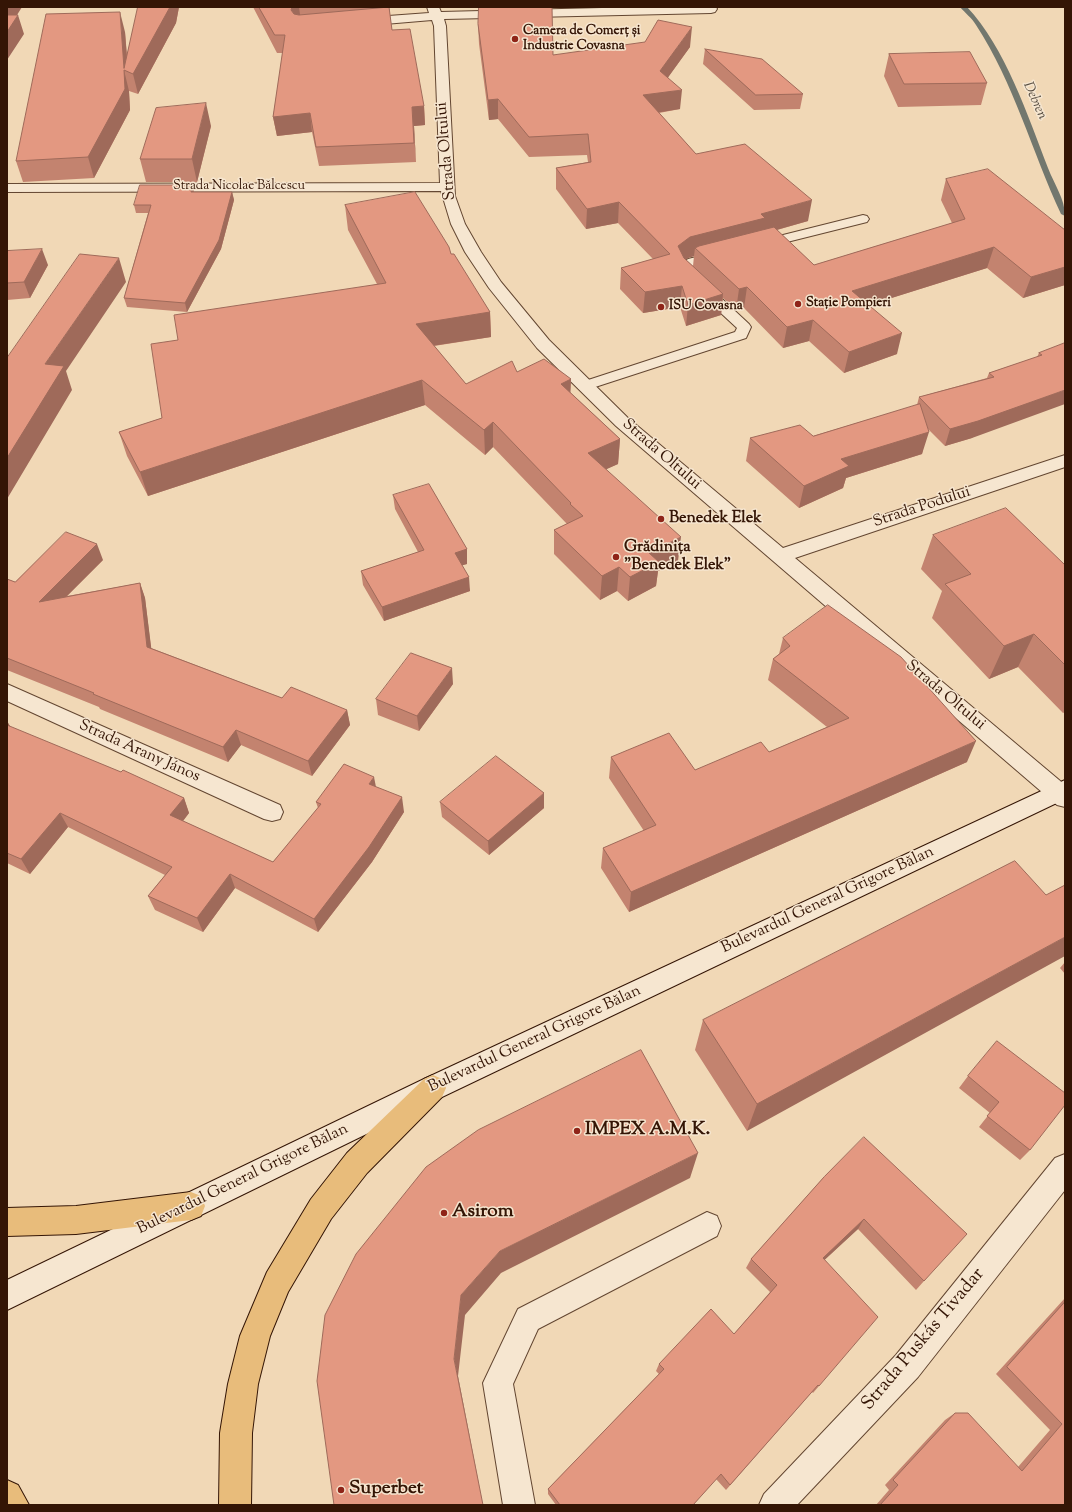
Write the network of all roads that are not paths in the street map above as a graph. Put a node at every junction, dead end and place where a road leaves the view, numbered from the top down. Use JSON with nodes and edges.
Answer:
{"nodes":[{"id":1,"x":711,"y":9,"type":"dead end"},
{"id":2,"x":435,"y":12,"type":"edge"},
{"id":3,"x":352,"y":22,"type":"edge"},
{"id":4,"x":448,"y":187,"type":"junction"},
{"id":5,"x":7,"y":188,"type":"edge"},
{"id":6,"x":863,"y":218,"type":"dead end"},
{"id":7,"x":752,"y":247,"type":"edge"},
{"id":8,"x":729,"y":252,"type":"edge"},
{"id":9,"x":584,"y":386,"type":"junction"},
{"id":10,"x":1065,"y":461,"type":"edge"},
{"id":11,"x":779,"y":556,"type":"junction"},
{"id":12,"x":7,"y":692,"type":"edge"},
{"id":13,"x":1063,"y":793,"type":"edge"},
{"id":14,"x":272,"y":812,"type":"dead end"},
{"id":15,"x":433,"y":1088,"type":"junction"},
{"id":16,"x":1065,"y":1168,"type":"edge"},
{"id":17,"x":191,"y":1206,"type":"junction"},
{"id":18,"x":7,"y":1222,"type":"edge"},
{"id":19,"x":707,"y":1226,"type":"dead end"},
{"id":20,"x":7,"y":1295,"type":"edge"},
{"id":21,"x":7,"y":1496,"type":"edge"},
{"id":22,"x":13,"y":1505,"type":"edge"},
{"id":23,"x":235,"y":1505,"type":"edge"},
{"id":24,"x":519,"y":1505,"type":"edge"},
{"id":25,"x":775,"y":1505,"type":"edge"}],
"edges":[{"from":1,"to":2,"type":"street"},
{"from":2,"to":3,"type":"street"},
{"from":2,"to":4,"type":"street","name":"Strada Oltului"},
{"from":4,"to":5,"type":"street","name":"Strada Nicolae Bălcescu"},
{"from":4,"to":9,"type":"street","name":"Strada Oltului"},
{"from":6,"to":7,"type":"lane"},
{"from":8,"to":9,"type":"lane"},
{"from":9,"to":11,"type":"street","name":"Strada Oltului"},
{"from":10,"to":11,"type":"street","name":"Strada Podului"},
{"from":11,"to":13,"type":"street","name":"Strada Oltului"},
{"from":12,"to":14,"type":"street","name":"Strada Arany János"},
{"from":13,"to":15,"type":"street","name":"Bulevardul General Grigore Bălan"},
{"from":15,"to":17,"type":"street","name":"Bulevardul General Grigore Bălan"},
{"from":15,"to":23,"type":"main road"},
{"from":16,"to":25,"type":"street","name":"Strada Puskás Tivadar"},
{"from":17,"to":18,"type":"main road"},
{"from":17,"to":20,"type":"street","name":"Bulevardul General Grigore Bălan"},
{"from":19,"to":24,"type":"street"},
{"from":21,"to":22,"type":"main road"}]}
